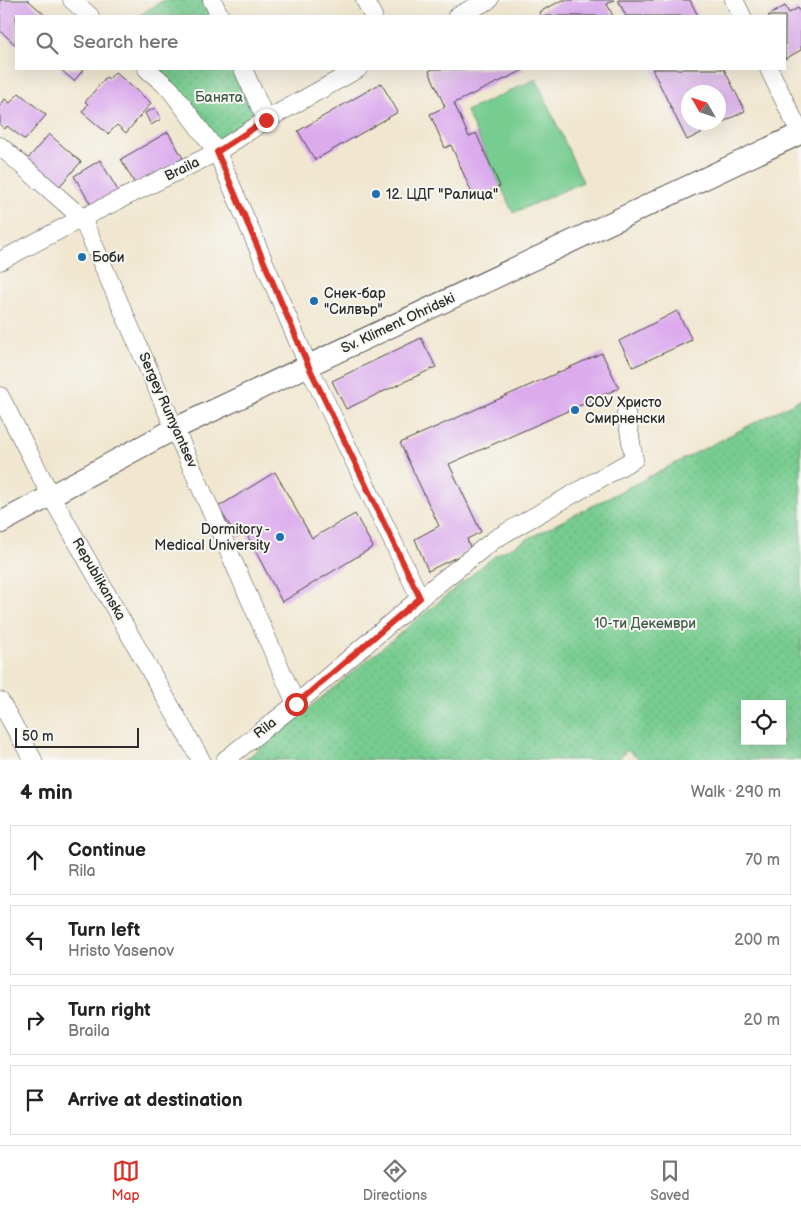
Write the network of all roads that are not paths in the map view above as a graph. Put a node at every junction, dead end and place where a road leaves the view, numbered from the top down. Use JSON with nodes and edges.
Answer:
{"nodes":[{"id":1,"x":72,"y":0,"type":"edge"},
{"id":2,"x":212,"y":0,"type":"edge"},
{"id":3,"x":365,"y":0,"type":"edge"},
{"id":4,"x":489,"y":0,"type":"edge"},
{"id":5,"x":734,"y":0,"type":"edge"},
{"id":6,"x":89,"y":15,"type":"edge"},
{"id":7,"x":220,"y":15,"type":"edge"},
{"id":8,"x":372,"y":15,"type":"edge"},
{"id":9,"x":459,"y":15,"type":"edge"},
{"id":10,"x":742,"y":15,"type":"edge"},
{"id":11,"x":148,"y":70,"type":"edge"},
{"id":12,"x":243,"y":70,"type":"edge"},
{"id":13,"x":356,"y":70,"type":"edge"},
{"id":14,"x":769,"y":70,"type":"edge"},
{"id":15,"x":266,"y":120,"type":"junction"},
{"id":16,"x":801,"y":134,"type":"edge"},
{"id":17,"x":0,"y":146,"type":"edge"},
{"id":18,"x":217,"y":152,"type":"junction"},
{"id":19,"x":82,"y":218,"type":"junction"},
{"id":20,"x":0,"y":261,"type":"edge"},
{"id":21,"x":308,"y":365,"type":"junction"},
{"id":22,"x":0,"y":396,"type":"edge"},
{"id":23,"x":626,"y":413,"type":"dead end"},
{"id":24,"x":176,"y":428,"type":"junction"},
{"id":25,"x":51,"y":496,"type":"junction"},
{"id":26,"x":0,"y":523,"type":"edge"},
{"id":27,"x":420,"y":598,"type":"junction"},
{"id":28,"x":0,"y":701,"type":"edge"},
{"id":29,"x":296,"y":704,"type":"junction"},
{"id":30,"x":33,"y":760,"type":"edge"},
{"id":31,"x":202,"y":760,"type":"edge"},
{"id":32,"x":225,"y":760,"type":"edge"}],
"edges":[{"from":1,"to":6,"type":"street"},
{"from":2,"to":7,"type":"street"},
{"from":3,"to":8,"type":"street"},
{"from":4,"to":9,"type":"street"},
{"from":5,"to":10,"type":"street"},
{"from":11,"to":18,"type":"street"},
{"from":12,"to":15,"type":"street"},
{"from":13,"to":15,"type":"street","name":"Braila"},
{"from":14,"to":16,"type":"street"},
{"from":15,"to":18,"type":"street","name":"Braila"},
{"from":16,"to":21,"type":"street","name":"Sv. Kliment Ohridski"},
{"from":17,"to":19,"type":"street","name":"Sergey Rumyantsev"},
{"from":18,"to":19,"type":"street","name":"Braila"},
{"from":18,"to":21,"type":"street"},
{"from":19,"to":20,"type":"street","name":"Braila"},
{"from":19,"to":24,"type":"street","name":"Sergey Rumyantsev"},
{"from":21,"to":24,"type":"street","name":"Sv. Kliment Ohridski"},
{"from":21,"to":27,"type":"street"},
{"from":22,"to":25,"type":"street","name":"Republikanska"},
{"from":23,"to":27,"type":"street","name":"Rila"},
{"from":24,"to":25,"type":"street","name":"Sv. Kliment Ohridski"},
{"from":24,"to":29,"type":"street","name":"Sergey Rumyantsev"},
{"from":25,"to":26,"type":"street","name":"Sv. Kliment Ohridski"},
{"from":25,"to":31,"type":"street","name":"Republikanska"},
{"from":27,"to":29,"type":"street","name":"Rila"},
{"from":28,"to":30,"type":"street"},
{"from":29,"to":32,"type":"street","name":"Rila"}]}
